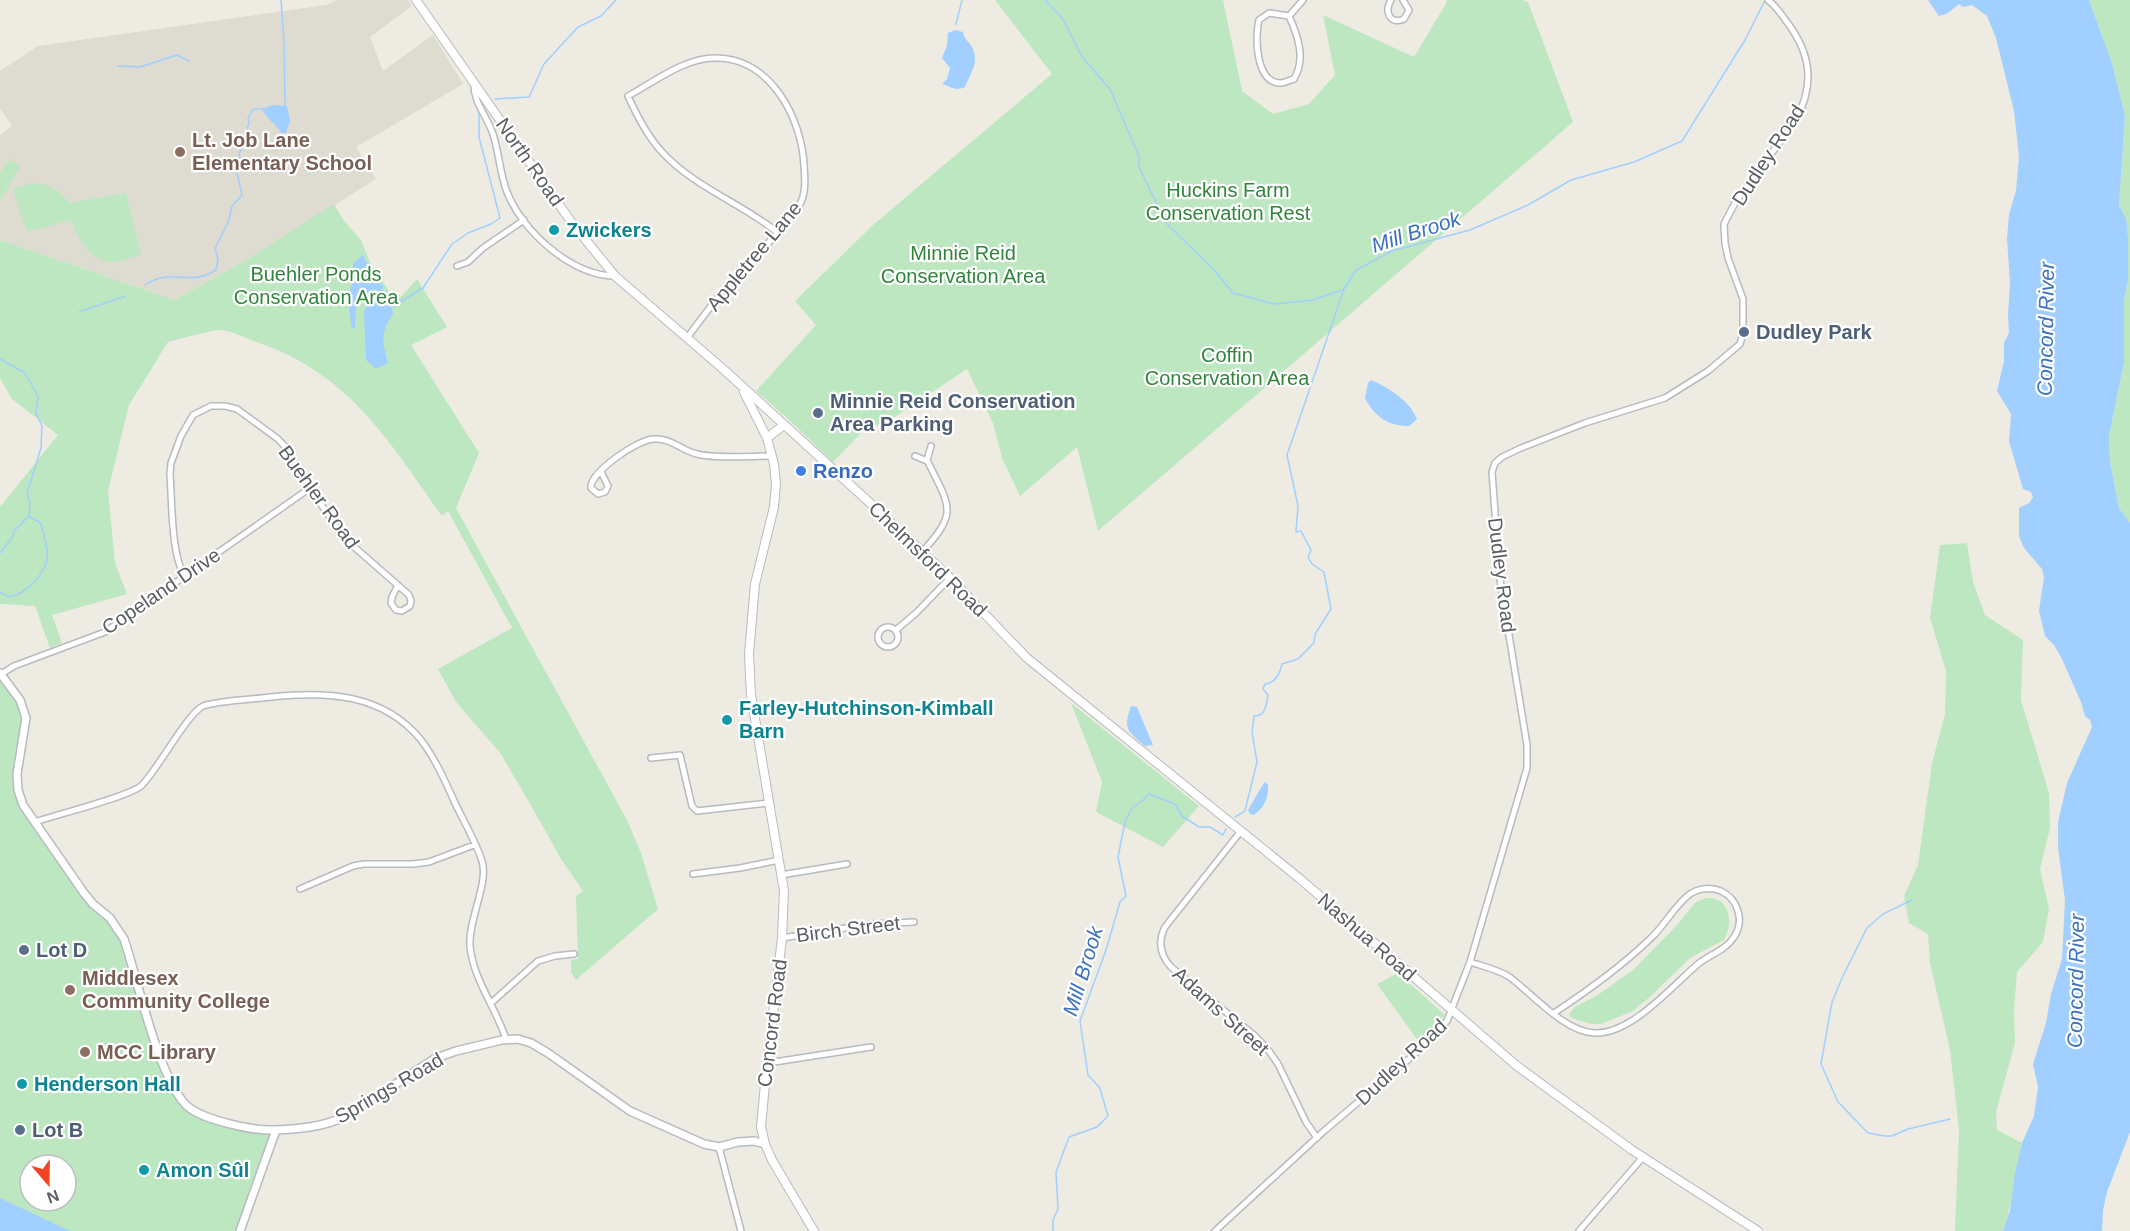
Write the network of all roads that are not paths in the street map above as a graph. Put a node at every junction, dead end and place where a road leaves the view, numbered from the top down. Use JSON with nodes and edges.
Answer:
{"nodes":[{"id":1,"x":416,"y":0,"type":"edge"},
{"id":2,"x":1303,"y":0,"type":"edge"},
{"id":3,"x":1391,"y":0,"type":"edge"},
{"id":4,"x":1403,"y":0,"type":"edge"},
{"id":5,"x":1768,"y":0,"type":"edge"},
{"id":6,"x":1289,"y":16,"type":"junction"},
{"id":7,"x":474,"y":81,"type":"junction"},
{"id":8,"x":524,"y":220,"type":"junction"},
{"id":9,"x":777,"y":232,"type":"junction"},
{"id":10,"x":458,"y":266,"type":"dead end"},
{"id":11,"x":615,"y":276,"type":"junction"},
{"id":12,"x":687,"y":338,"type":"junction"},
{"id":13,"x":739,"y":384,"type":"junction"},
{"id":14,"x":784,"y":425,"type":"junction"},
{"id":15,"x":767,"y":438,"type":"junction"},
{"id":16,"x":931,"y":447,"type":"dead end"},
{"id":17,"x":772,"y":456,"type":"junction"},
{"id":18,"x":915,"y":456,"type":"dead end"},
{"id":19,"x":927,"y":461,"type":"junction"},
{"id":20,"x":601,"y":472,"type":"dead end"},
{"id":21,"x":310,"y":488,"type":"junction"},
{"id":22,"x":922,"y":552,"type":"junction"},
{"id":23,"x":185,"y":576,"type":"junction"},
{"id":24,"x":950,"y":578,"type":"junction"},
{"id":25,"x":398,"y":587,"type":"junction"},
{"id":26,"x":992,"y":621,"type":"joint"},
{"id":27,"x":896,"y":630,"type":"dead end"},
{"id":28,"x":1,"y":673,"type":"edge"},
{"id":29,"x":651,"y":758,"type":"dead end"},
{"id":30,"x":769,"y":803,"type":"junction"},
{"id":31,"x":36,"y":822,"type":"junction"},
{"id":32,"x":1241,"y":831,"type":"junction"},
{"id":33,"x":474,"y":845,"type":"junction"},
{"id":34,"x":779,"y":860,"type":"junction"},
{"id":35,"x":847,"y":864,"type":"dead end"},
{"id":36,"x":693,"y":874,"type":"dead end"},
{"id":37,"x":781,"y":874,"type":"junction"},
{"id":38,"x":300,"y":889,"type":"dead end"},
{"id":39,"x":915,"y":922,"type":"dead end"},
{"id":40,"x":782,"y":938,"type":"junction"},
{"id":41,"x":574,"y":954,"type":"dead end"},
{"id":42,"x":1470,"y":962,"type":"junction"},
{"id":43,"x":491,"y":1003,"type":"junction"},
{"id":44,"x":1452,"y":1011,"type":"junction"},
{"id":45,"x":1554,"y":1013,"type":"junction"},
{"id":46,"x":506,"y":1039,"type":"junction"},
{"id":47,"x":871,"y":1047,"type":"dead end"},
{"id":48,"x":768,"y":1063,"type":"junction"},
{"id":49,"x":276,"y":1130,"type":"junction"},
{"id":50,"x":1317,"y":1138,"type":"junction"},
{"id":51,"x":765,"y":1144,"type":"junction"},
{"id":52,"x":719,"y":1147,"type":"junction"},
{"id":53,"x":1643,"y":1157,"type":"junction"},
{"id":54,"x":1756,"y":1230,"type":"edge"},
{"id":55,"x":240,"y":1231,"type":"edge"},
{"id":56,"x":741,"y":1231,"type":"edge"},
{"id":57,"x":814,"y":1231,"type":"edge"},
{"id":58,"x":1215,"y":1231,"type":"edge"},
{"id":59,"x":1579,"y":1231,"type":"edge"}],
"edges":[{"from":1,"to":7,"type":"main road","name":"North Road"},
{"from":2,"to":6,"type":"street"},
{"from":3,"to":4,"type":"street"},
{"from":5,"to":42,"type":"street","name":"Dudley Road"},
{"from":6,"to":6,"type":"street"},
{"from":7,"to":8,"type":"street"},
{"from":7,"to":11,"type":"main road","name":"North Road"},
{"from":8,"to":10,"type":"street"},
{"from":8,"to":11,"type":"street"},
{"from":9,"to":9,"type":"street","name":"Appletree Lane"},
{"from":9,"to":12,"type":"street","name":"Appletree Lane"},
{"from":11,"to":12,"type":"main road","name":"North Road"},
{"from":12,"to":13,"type":"main road","name":"North Road"},
{"from":13,"to":14,"type":"main road"},
{"from":13,"to":15,"type":"main road"},
{"from":14,"to":15,"type":"main road"},
{"from":14,"to":22,"type":"main road","name":"Chelmsford Road"},
{"from":15,"to":17,"type":"main road"},
{"from":16,"to":19,"type":"street"},
{"from":17,"to":20,"type":"street"},
{"from":17,"to":30,"type":"main road"},
{"from":18,"to":19,"type":"street"},
{"from":19,"to":22,"type":"street"},
{"from":21,"to":23,"type":"street","name":"Copeland Drive"},
{"from":21,"to":23,"type":"street","name":"Buehler Road"},
{"from":21,"to":25,"type":"street","name":"Buehler Road"},
{"from":22,"to":24,"type":"main road","name":"Chelmsford Road"},
{"from":23,"to":28,"type":"street","name":"Copeland Drive"},
{"from":24,"to":26,"type":"main road","name":"Chelmsford Road"},
{"from":24,"to":27,"type":"street"},
{"from":25,"to":25,"type":"street","name":"Buehler Road"},
{"from":26,"to":32,"type":"main road","name":"Nashua Road"},
{"from":28,"to":31,"type":"street","name":"Springs Road"},
{"from":29,"to":30,"type":"street"},
{"from":30,"to":34,"type":"main road","name":"Concord Road"},
{"from":31,"to":33,"type":"street"},
{"from":31,"to":49,"type":"street","name":"Springs Road"},
{"from":32,"to":44,"type":"main road","name":"Nashua Road"},
{"from":32,"to":50,"type":"street","name":"Adams Street"},
{"from":33,"to":38,"type":"street"},
{"from":33,"to":43,"type":"street"},
{"from":34,"to":36,"type":"street"},
{"from":34,"to":37,"type":"main road","name":"Concord Road"},
{"from":35,"to":37,"type":"street"},
{"from":37,"to":40,"type":"main road","name":"Concord Road"},
{"from":39,"to":40,"type":"street","name":"Birch Street"},
{"from":40,"to":48,"type":"main road","name":"Concord Road"},
{"from":41,"to":43,"type":"street"},
{"from":42,"to":44,"type":"street","name":"Dudley Road"},
{"from":42,"to":45,"type":"street"},
{"from":43,"to":46,"type":"street"},
{"from":44,"to":50,"type":"street","name":"Dudley Road"},
{"from":44,"to":53,"type":"main road","name":"Nashua Road"},
{"from":45,"to":45,"type":"street"},
{"from":46,"to":49,"type":"street","name":"Springs Road"},
{"from":46,"to":52,"type":"street","name":"Springs Road"},
{"from":47,"to":48,"type":"street"},
{"from":48,"to":51,"type":"main road","name":"Concord Road"},
{"from":49,"to":55,"type":"street"},
{"from":50,"to":58,"type":"street","name":"Dudley Road"},
{"from":51,"to":52,"type":"street","name":"Springs Road"},
{"from":51,"to":57,"type":"main road","name":"Concord Road"},
{"from":52,"to":56,"type":"street"},
{"from":53,"to":54,"type":"main road","name":"Nashua Road"},
{"from":53,"to":59,"type":"street"}]}
